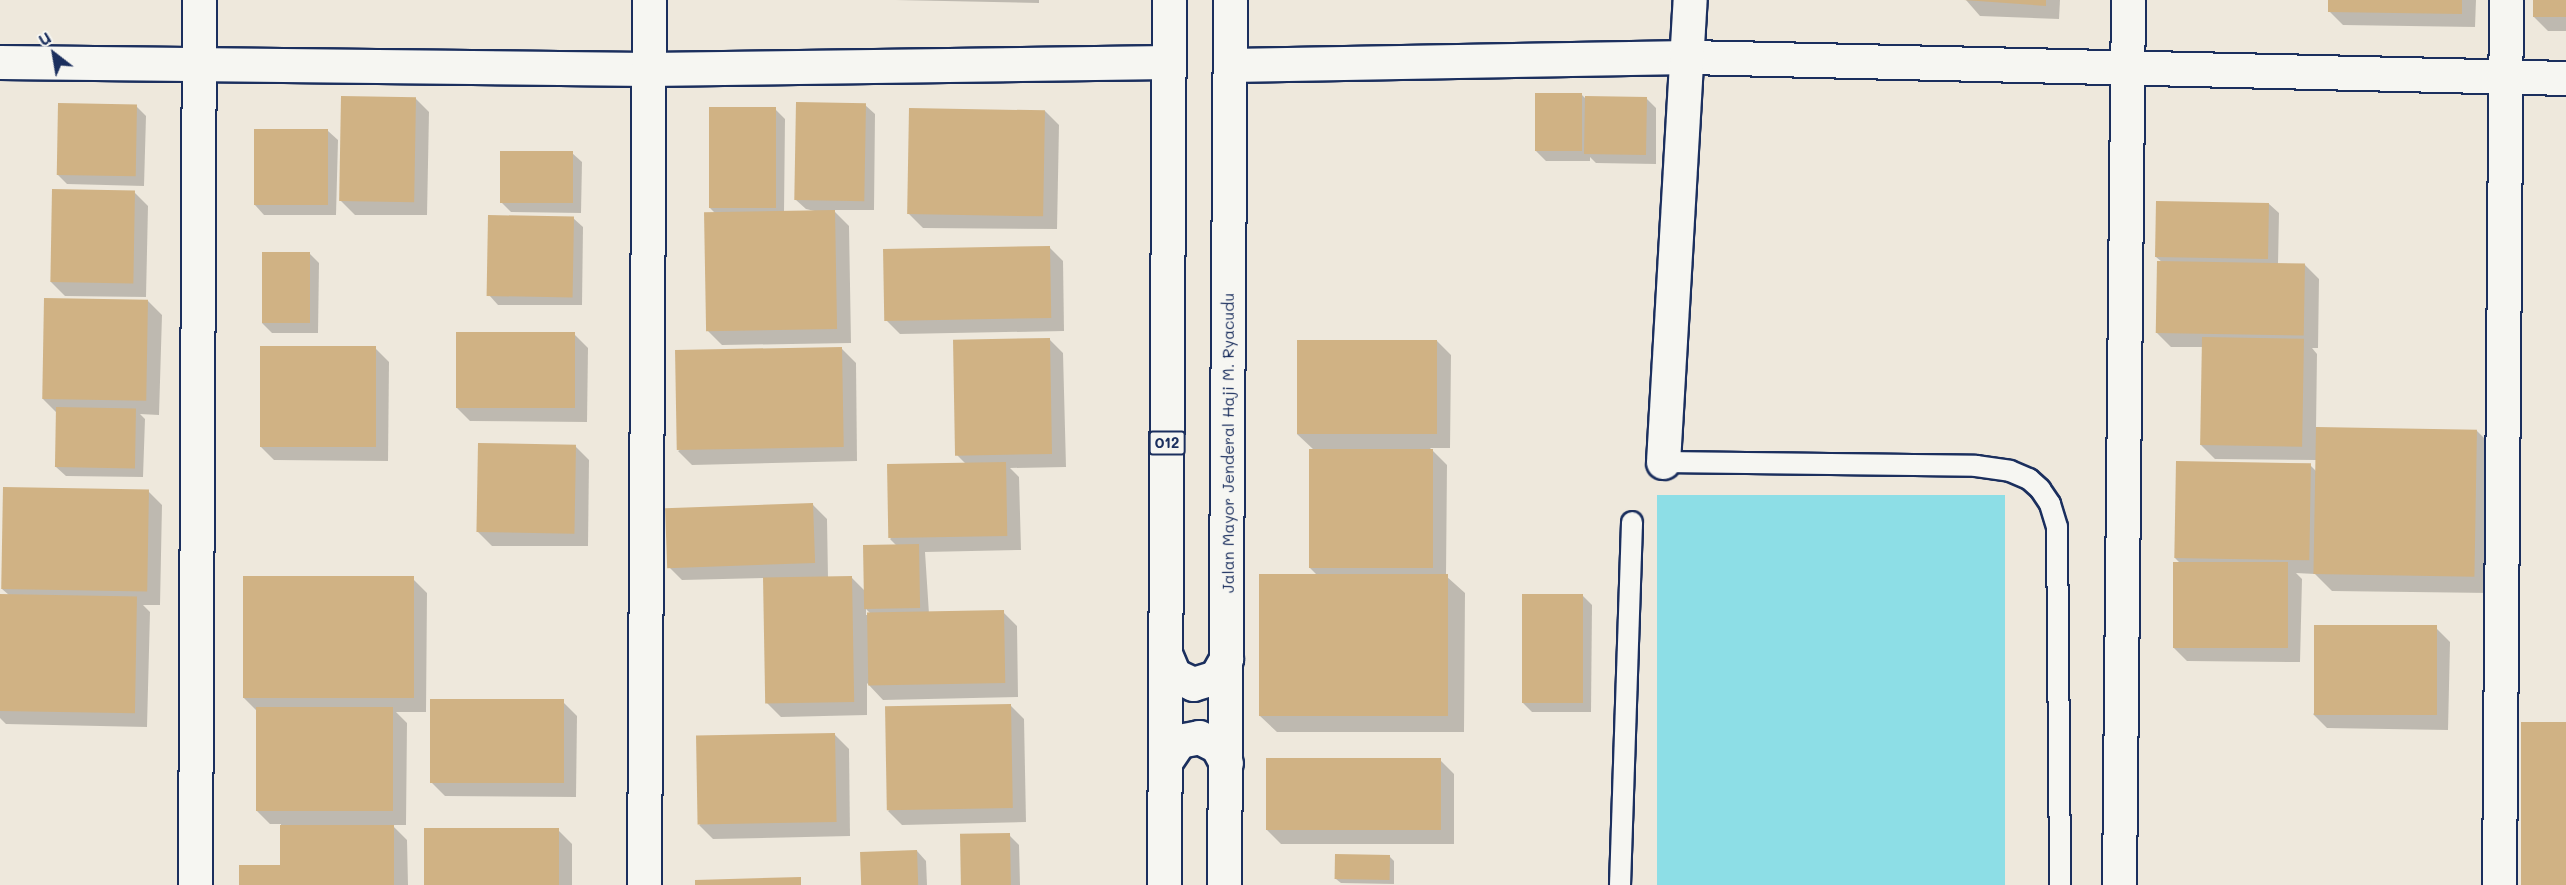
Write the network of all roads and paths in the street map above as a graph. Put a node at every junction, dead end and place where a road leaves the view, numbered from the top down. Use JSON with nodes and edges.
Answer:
{"nodes":[{"id":1,"x":199,"y":0,"type":"edge"},
{"id":2,"x":649,"y":0,"type":"edge"},
{"id":3,"x":1168,"y":0,"type":"edge"},
{"id":4,"x":1230,"y":0,"type":"edge"},
{"id":5,"x":1690,"y":0,"type":"edge"},
{"id":6,"x":2128,"y":0,"type":"edge"},
{"id":7,"x":2506,"y":0,"type":"edge"},
{"id":8,"x":1689,"y":57,"type":"junction"},
{"id":9,"x":0,"y":62,"type":"edge"},
{"id":10,"x":1169,"y":62,"type":"junction"},
{"id":11,"x":199,"y":64,"type":"junction"},
{"id":12,"x":1230,"y":65,"type":"junction"},
{"id":13,"x":2127,"y":68,"type":"junction"},
{"id":14,"x":648,"y":69,"type":"junction"},
{"id":15,"x":2505,"y":77,"type":"junction"},
{"id":16,"x":2566,"y":78,"type":"edge"},
{"id":17,"x":1663,"y":462,"type":"joint"},
{"id":18,"x":1632,"y":522,"type":"dead end"},
{"id":19,"x":1166,"y":656,"type":"junction"},
{"id":20,"x":1226,"y":659,"type":"junction"},
{"id":21,"x":1165,"y":762,"type":"junction"},
{"id":22,"x":1226,"y":763,"type":"junction"},
{"id":23,"x":195,"y":885,"type":"edge"},
{"id":24,"x":644,"y":885,"type":"edge"},
{"id":25,"x":1164,"y":885,"type":"edge"},
{"id":26,"x":1224,"y":885,"type":"edge"},
{"id":27,"x":1620,"y":885,"type":"edge"},
{"id":28,"x":2060,"y":885,"type":"edge"},
{"id":29,"x":2119,"y":885,"type":"edge"},
{"id":30,"x":2499,"y":885,"type":"edge"}],
"edges":[{"from":1,"to":11,"type":"street"},
{"from":2,"to":14,"type":"street"},
{"from":3,"to":10,"type":"street","number":"012"},
{"from":4,"to":12,"type":"street","name":"Jalan Mayor Jenderal Haji M. Ryacudu"},
{"from":5,"to":8,"type":"street"},
{"from":6,"to":13,"type":"street"},
{"from":7,"to":15,"type":"street"},
{"from":8,"to":12,"type":"street"},
{"from":8,"to":13,"type":"street"},
{"from":8,"to":17,"type":"street"},
{"from":9,"to":11,"type":"street"},
{"from":10,"to":14,"type":"street"},
{"from":10,"to":19,"type":"street","number":"012"},
{"from":11,"to":14,"type":"street"},
{"from":11,"to":23,"type":"street"},
{"from":12,"to":20,"type":"street","name":"Jalan Mayor Jenderal Haji M. Ryacudu"},
{"from":13,"to":15,"type":"street"},
{"from":13,"to":29,"type":"street"},
{"from":14,"to":24,"type":"street"},
{"from":15,"to":16,"type":"street"},
{"from":15,"to":30,"type":"street"},
{"from":17,"to":28,"type":"lane"},
{"from":18,"to":27,"type":"lane"},
{"from":19,"to":20,"type":"street"},
{"from":19,"to":21,"type":"street","number":"012"},
{"from":20,"to":22,"type":"street","name":"Jalan Mayor Jenderal Haji M. Ryacudu"},
{"from":21,"to":22,"type":"street"},
{"from":21,"to":25,"type":"street","number":"012"},
{"from":22,"to":26,"type":"street","name":"Jalan Mayor Jenderal Haji M. Ryacudu"}]}
